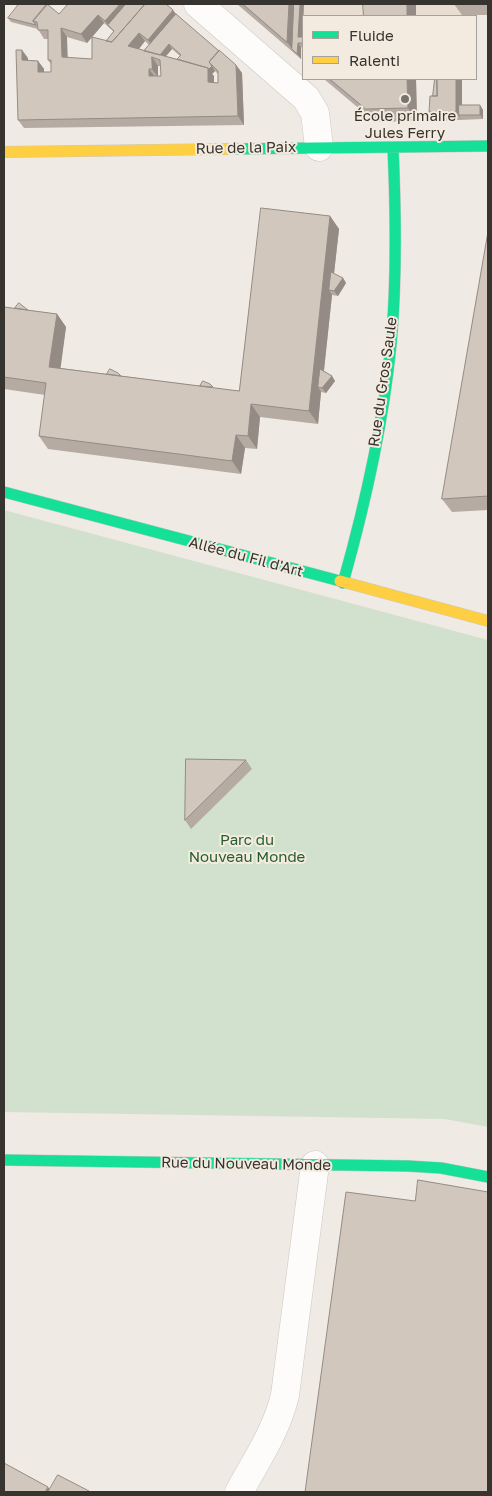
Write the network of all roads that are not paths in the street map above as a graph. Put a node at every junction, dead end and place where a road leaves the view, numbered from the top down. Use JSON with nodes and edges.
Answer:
{"nodes":[{"id":1,"x":198,"y":4,"type":"edge"},
{"id":2,"x":488,"y":146,"type":"edge"},
{"id":3,"x":318,"y":147,"type":"junction"},
{"id":4,"x":393,"y":148,"type":"junction"},
{"id":5,"x":4,"y":152,"type":"edge"},
{"id":6,"x":4,"y":492,"type":"edge"},
{"id":7,"x":343,"y":583,"type":"junction"},
{"id":8,"x":488,"y":621,"type":"edge"},
{"id":9,"x":4,"y":1160,"type":"edge"},
{"id":10,"x":315,"y":1165,"type":"junction"},
{"id":11,"x":488,"y":1176,"type":"edge"},
{"id":12,"x":239,"y":1492,"type":"edge"}],
"edges":[{"from":1,"to":3,"type":"street"},
{"from":2,"to":4,"type":"street","name":"Rue de la Paix"},
{"from":3,"to":4,"type":"street","name":"Rue de la Paix"},
{"from":3,"to":5,"type":"street","name":"Rue de la Paix"},
{"from":4,"to":7,"type":"street","name":"Rue du Gros Saule"},
{"from":6,"to":7,"type":"street","name":"Allée du Fil d'Art"},
{"from":7,"to":8,"type":"street","name":"Allée du Fil d'Art"},
{"from":9,"to":10,"type":"street","name":"Rue du Nouveau Monde"},
{"from":10,"to":11,"type":"street","name":"Rue du Nouveau Monde"},
{"from":10,"to":12,"type":"street"}]}
